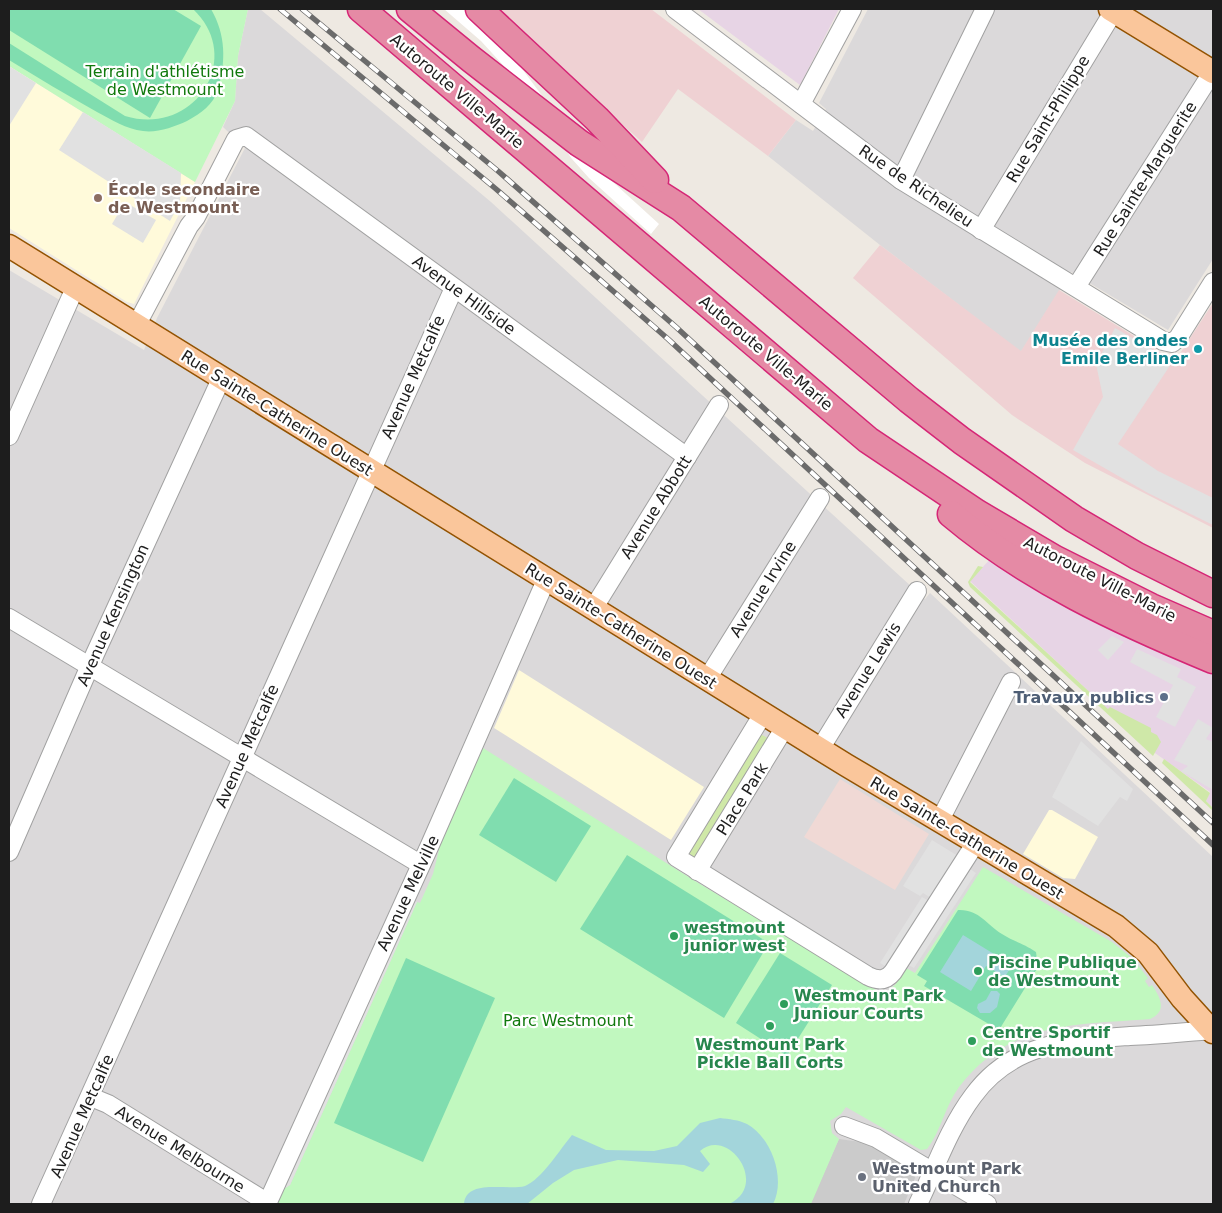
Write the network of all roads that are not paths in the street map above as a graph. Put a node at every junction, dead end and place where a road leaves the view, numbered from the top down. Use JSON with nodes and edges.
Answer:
{"nodes":[{"id":1,"x":361,"y":9,"type":"edge"},
{"id":2,"x":410,"y":9,"type":"edge"},
{"id":3,"x":478,"y":9,"type":"edge"},
{"id":4,"x":674,"y":9,"type":"edge"},
{"id":5,"x":852,"y":9,"type":"edge"},
{"id":6,"x":985,"y":9,"type":"edge"},
{"id":7,"x":1113,"y":10,"type":"edge"},
{"id":8,"x":1213,"y":71,"type":"edge"},
{"id":9,"x":801,"y":104,"type":"junction"},
{"id":10,"x":901,"y":180,"type":"junction"},
{"id":11,"x":681,"y":208,"type":"junction"},
{"id":12,"x":981,"y":230,"type":"junction"},
{"id":13,"x":9,"y":246,"type":"edge"},
{"id":14,"x":1213,"y":282,"type":"edge"},
{"id":15,"x":1076,"y":287,"type":"junction"},
{"id":16,"x":75,"y":288,"type":"junction"},
{"id":17,"x":454,"y":288,"type":"junction"},
{"id":18,"x":136,"y":326,"type":"junction"},
{"id":19,"x":221,"y":379,"type":"junction"},
{"id":20,"x":719,"y":405,"type":"dead end"},
{"id":21,"x":9,"y":436,"type":"edge"},
{"id":22,"x":868,"y":440,"type":"junction"},
{"id":23,"x":687,"y":457,"type":"junction"},
{"id":24,"x":370,"y":471,"type":"junction"},
{"id":25,"x":820,"y":498,"type":"dead end"},
{"id":26,"x":546,"y":580,"type":"junction"},
{"id":27,"x":917,"y":591,"type":"dead end"},
{"id":28,"x":1213,"y":594,"type":"edge"},
{"id":29,"x":593,"y":609,"type":"junction"},
{"id":30,"x":9,"y":618,"type":"edge"},
{"id":31,"x":1213,"y":634,"type":"edge"},
{"id":32,"x":1213,"y":660,"type":"edge"},
{"id":33,"x":90,"y":665,"type":"junction"},
{"id":34,"x":707,"y":679,"type":"junction"},
{"id":35,"x":1011,"y":682,"type":"dead end"},
{"id":36,"x":763,"y":714,"type":"junction"},
{"id":37,"x":785,"y":727,"type":"junction"},
{"id":38,"x":820,"y":749,"type":"junction"},
{"id":39,"x":242,"y":757,"type":"junction"},
{"id":40,"x":939,"y":822,"type":"junction"},
{"id":41,"x":975,"y":844,"type":"junction"},
{"id":42,"x":9,"y":852,"type":"edge"},
{"id":43,"x":420,"y":864,"type":"junction"},
{"id":44,"x":697,"y":871,"type":"junction"},
{"id":45,"x":1213,"y":1031,"type":"edge"},
{"id":46,"x":91,"y":1096,"type":"junction"},
{"id":47,"x":844,"y":1126,"type":"dead end"},
{"id":48,"x":933,"y":1172,"type":"junction"},
{"id":49,"x":41,"y":1204,"type":"edge"},
{"id":50,"x":268,"y":1204,"type":"edge"},
{"id":51,"x":918,"y":1204,"type":"edge"},
{"id":52,"x":987,"y":1204,"type":"edge"}],
"edges":[{"from":1,"to":22,"type":"highway","name":"Autoroute Ville-Marie"},
{"from":2,"to":11,"type":"highway","name":"Autoroute Ville-Marie"},
{"from":3,"to":11,"type":"highway"},
{"from":4,"to":9,"type":"street","name":"Rue de Richelieu"},
{"from":5,"to":9,"type":"street"},
{"from":6,"to":10,"type":"street"},
{"from":7,"to":8,"type":"main road"},
{"from":7,"to":12,"type":"street","name":"Rue Saint-Philippe"},
{"from":8,"to":15,"type":"street","name":"Rue Sainte-Marguerite"},
{"from":9,"to":10,"type":"street","name":"Rue de Richelieu"},
{"from":10,"to":12,"type":"street","name":"Rue de Richelieu"},
{"from":11,"to":28,"type":"highway","name":"Autoroute Ville-Marie"},
{"from":12,"to":15,"type":"street","name":"Rue de Richelieu"},
{"from":13,"to":16,"type":"main road","name":"Rue Sainte-Catherine Ouest"},
{"from":14,"to":15,"type":"street","name":"Rue de Richelieu"},
{"from":16,"to":18,"type":"main road","name":"Rue Sainte-Catherine Ouest"},
{"from":16,"to":21,"type":"street"},
{"from":17,"to":18,"type":"street","name":"Avenue Hillside"},
{"from":17,"to":23,"type":"street","name":"Avenue Hillside"},
{"from":17,"to":24,"type":"street","name":"Avenue Metcalfe"},
{"from":18,"to":19,"type":"main road","name":"Rue Sainte-Catherine Ouest"},
{"from":19,"to":24,"type":"main road","name":"Rue Sainte-Catherine Ouest"},
{"from":19,"to":33,"type":"street","name":"Avenue Kensington"},
{"from":20,"to":23,"type":"street","name":"Avenue Abbott"},
{"from":22,"to":31,"type":"highway","name":"Autoroute Ville-Marie"},
{"from":22,"to":32,"type":"highway"},
{"from":23,"to":29,"type":"street","name":"Avenue Abbott"},
{"from":24,"to":26,"type":"main road","name":"Rue Sainte-Catherine Ouest"},
{"from":24,"to":39,"type":"street","name":"Avenue Metcalfe"},
{"from":25,"to":34,"type":"street","name":"Avenue Irvine"},
{"from":26,"to":29,"type":"main road","name":"Rue Sainte-Catherine Ouest"},
{"from":26,"to":43,"type":"street","name":"Avenue Melville"},
{"from":27,"to":38,"type":"street","name":"Avenue Lewis"},
{"from":29,"to":34,"type":"main road","name":"Rue Sainte-Catherine Ouest"},
{"from":30,"to":33,"type":"street"},
{"from":33,"to":39,"type":"street"},
{"from":33,"to":42,"type":"street","name":"Avenue Kensington"},
{"from":34,"to":36,"type":"main road","name":"Rue Sainte-Catherine Ouest"},
{"from":35,"to":40,"type":"street"},
{"from":36,"to":37,"type":"main road","name":"Rue Sainte-Catherine Ouest"},
{"from":36,"to":44,"type":"street","name":"Place Park"},
{"from":37,"to":38,"type":"main road","name":"Rue Sainte-Catherine Ouest"},
{"from":37,"to":44,"type":"street","name":"Place Park"},
{"from":38,"to":40,"type":"main road","name":"Rue Sainte-Catherine Ouest"},
{"from":39,"to":43,"type":"street"},
{"from":39,"to":46,"type":"street","name":"Avenue Metcalfe"},
{"from":40,"to":41,"type":"main road","name":"Rue Sainte-Catherine Ouest"},
{"from":41,"to":44,"type":"street"},
{"from":41,"to":45,"type":"main road","name":"Rue Sainte-Catherine Ouest"},
{"from":43,"to":50,"type":"street","name":"Avenue Melville"},
{"from":45,"to":48,"type":"street"},
{"from":46,"to":49,"type":"street","name":"Avenue Metcalfe"},
{"from":46,"to":50,"type":"street","name":"Avenue Melbourne"},
{"from":47,"to":48,"type":"street"},
{"from":48,"to":51,"type":"street"},
{"from":48,"to":52,"type":"street"}]}
